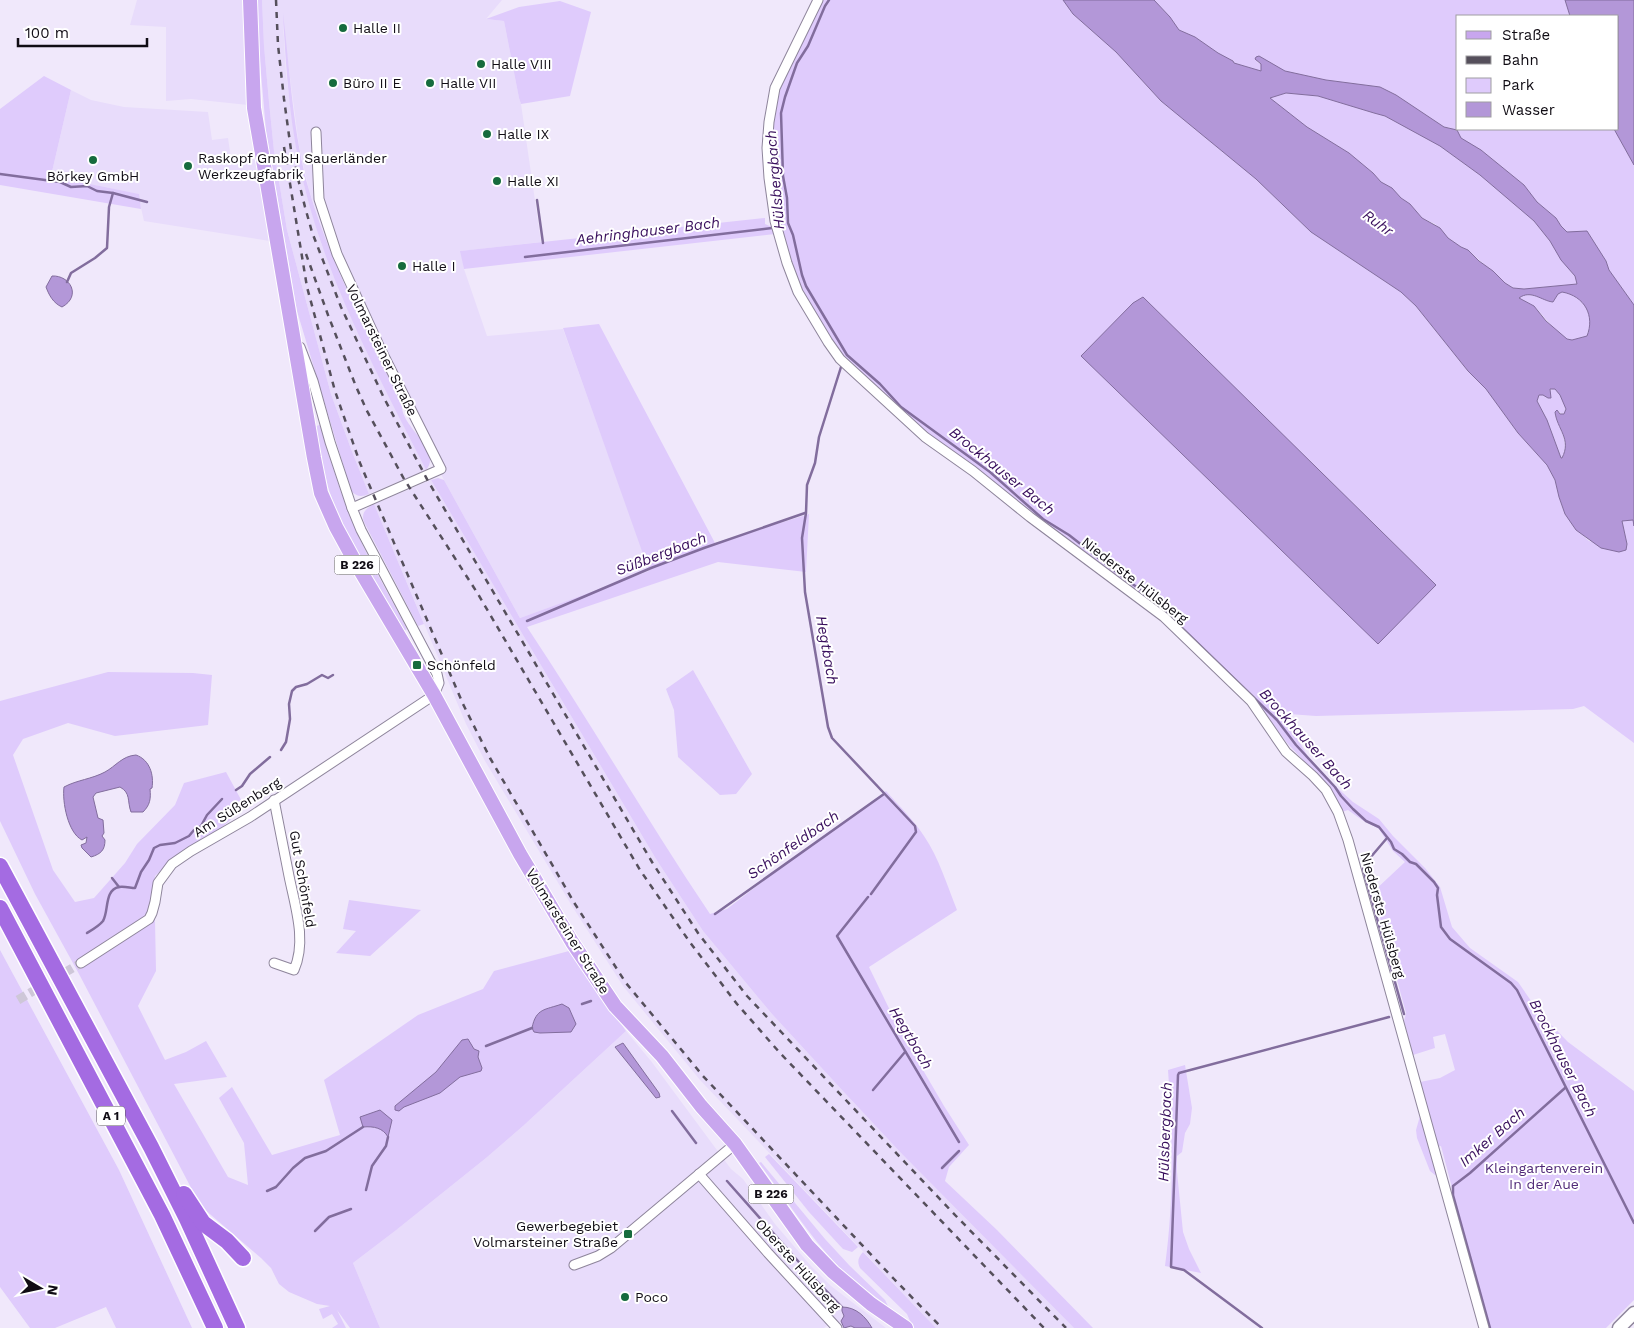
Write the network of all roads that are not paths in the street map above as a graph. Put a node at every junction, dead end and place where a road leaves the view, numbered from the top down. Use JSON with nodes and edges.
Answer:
{"nodes":[{"id":1,"x":250,"y":0,"type":"edge"},
{"id":2,"x":818,"y":0,"type":"edge"},
{"id":3,"x":316,"y":132,"type":"dead end"},
{"id":4,"x":292,"y":328,"type":"junction"},
{"id":5,"x":352,"y":508,"type":"junction"},
{"id":6,"x":434,"y":695,"type":"junction"},
{"id":7,"x":274,"y":800,"type":"junction"},
{"id":8,"x":0,"y":866,"type":"edge"},
{"id":9,"x":0,"y":908,"type":"edge"},
{"id":10,"x":81,"y":963,"type":"tunnel mouth"},
{"id":11,"x":274,"y":963,"type":"dead end"},
{"id":12,"x":734,"y":1144,"type":"junction"},
{"id":13,"x":151,"y":1146,"type":"junction"},
{"id":14,"x":699,"y":1174,"type":"junction"},
{"id":15,"x":243,"y":1258,"type":"dead end"},
{"id":16,"x":574,"y":1265,"type":"dead end"},
{"id":17,"x":1634,"y":1312,"type":"edge"},
{"id":18,"x":215,"y":1328,"type":"edge"},
{"id":19,"x":237,"y":1328,"type":"edge"},
{"id":20,"x":838,"y":1328,"type":"edge"},
{"id":21,"x":906,"y":1328,"type":"edge"},
{"id":22,"x":1484,"y":1328,"type":"edge"},
{"id":23,"x":1619,"y":1328,"type":"edge"}],
"edges":[{"from":1,"to":4,"type":"main road","name":"Volmarsteiner Straße","number":"B 226"},
{"from":2,"to":22,"type":"street","name":"Niederste Hülsberg"},
{"from":3,"to":5,"type":"street","name":"Volmarsteiner Straße"},
{"from":4,"to":5,"type":"street","name":"Volmarsteiner Straße"},
{"from":4,"to":6,"type":"main road","name":"Volmarsteiner Straße","number":"B 226"},
{"from":5,"to":6,"type":"street","name":"Volmarsteiner Straße"},
{"from":6,"to":7,"type":"street","name":"Am Süßenberg"},
{"from":6,"to":12,"type":"main road","name":"Volmarsteiner Straße","number":"B 226"},
{"from":7,"to":10,"type":"street","name":"Am Süßenberg"},
{"from":7,"to":11,"type":"street","name":"Gut Schönfeld"},
{"from":8,"to":13,"type":"highway","number":"A 1"},
{"from":9,"to":18,"type":"highway","number":"A 1"},
{"from":12,"to":14,"type":"street"},
{"from":12,"to":21,"type":"main road","name":"Volmarsteiner Straße","number":"B 226"},
{"from":13,"to":15,"type":"highway"},
{"from":13,"to":19,"type":"highway","number":"A 1"},
{"from":14,"to":16,"type":"street"},
{"from":14,"to":20,"type":"street","name":"Oberste Hülsberg"},
{"from":17,"to":23,"type":"street"}]}
